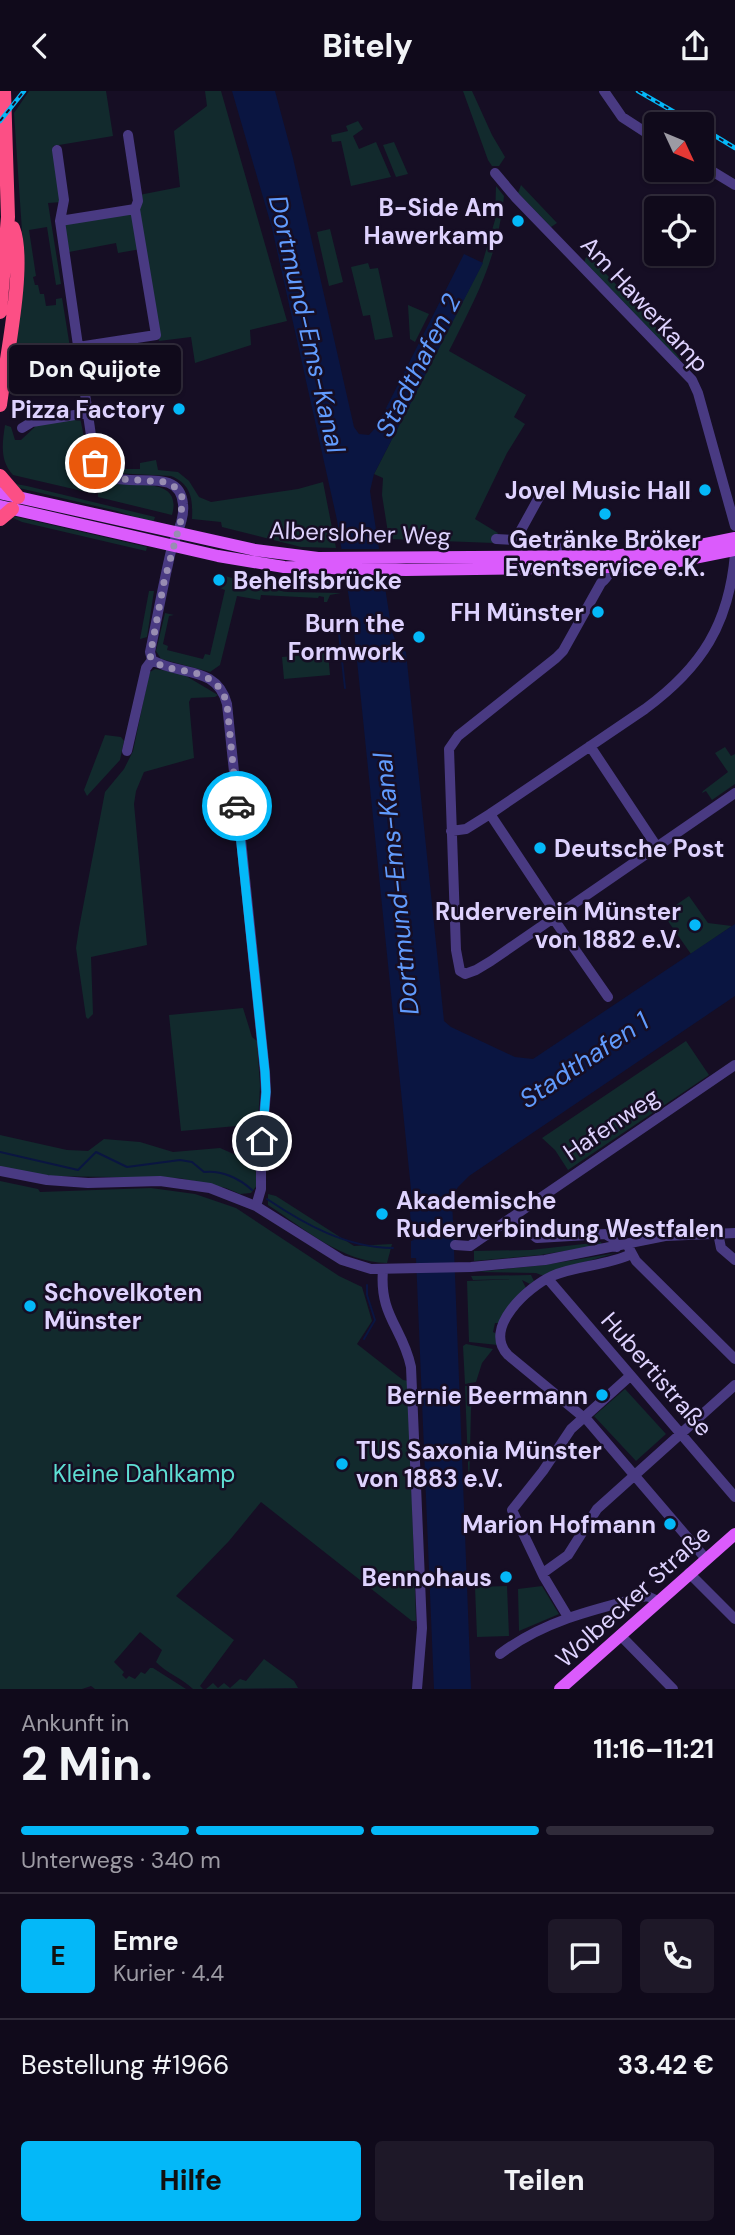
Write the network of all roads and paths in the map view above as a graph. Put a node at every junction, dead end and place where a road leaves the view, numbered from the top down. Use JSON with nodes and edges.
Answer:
{"nodes":[{"id":1,"x":4,"y":91,"type":"edge"},
{"id":2,"x":604,"y":91,"type":"edge"},
{"id":3,"x":644,"y":131,"type":"edge"},
{"id":4,"x":128,"y":135,"type":"dead end"},
{"id":5,"x":57,"y":150,"type":"dead end"},
{"id":6,"x":714,"y":172,"type":"edge"},
{"id":7,"x":495,"y":173,"type":"dead end"},
{"id":8,"x":735,"y":185,"type":"edge"},
{"id":9,"x":135,"y":209,"type":"junction"},
{"id":10,"x":8,"y":217,"type":"junction"},
{"id":11,"x":60,"y":221,"type":"junction"},
{"id":12,"x":0,"y":312,"type":"edge"},
{"id":13,"x":78,"y":347,"type":"junction"},
{"id":14,"x":0,"y":405,"type":"edge"},
{"id":15,"x":87,"y":413,"type":"junction"},
{"id":16,"x":22,"y":428,"type":"dead end"},
{"id":17,"x":0,"y":476,"type":"edge"},
{"id":18,"x":544,"y":490,"type":"dead end"},
{"id":19,"x":0,"y":493,"type":"edge"},
{"id":20,"x":10,"y":504,"type":"edge"},
{"id":21,"x":0,"y":519,"type":"edge"},
{"id":22,"x":735,"y":526,"type":"edge"},
{"id":23,"x":178,"y":532,"type":"junction"},
{"id":24,"x":735,"y":538,"type":"edge"},
{"id":25,"x":496,"y":539,"type":"dead end"},
{"id":26,"x":526,"y":540,"type":"junction"},
{"id":27,"x":172,"y":546,"type":"junction"},
{"id":28,"x":735,"y":552,"type":"edge"},
{"id":29,"x":557,"y":563,"type":"junction"},
{"id":30,"x":330,"y":564,"type":"junction"},
{"id":31,"x":609,"y":566,"type":"junction"},
{"id":32,"x":152,"y":660,"type":"junction"},
{"id":33,"x":590,"y":746,"type":"junction"},
{"id":34,"x":127,"y":751,"type":"dead end"},
{"id":35,"x":735,"y":793,"type":"edge"},
{"id":36,"x":490,"y":814,"type":"junction"},
{"id":37,"x":451,"y":831,"type":"junction"},
{"id":38,"x":657,"y":847,"type":"junction"},
{"id":39,"x":555,"y":917,"type":"junction"},
{"id":40,"x":608,"y":997,"type":"dead end"},
{"id":41,"x":735,"y":1065,"type":"edge"},
{"id":42,"x":0,"y":1171,"type":"edge"},
{"id":43,"x":256,"y":1206,"type":"junction"},
{"id":44,"x":511,"y":1217,"type":"junction"},
{"id":45,"x":718,"y":1233,"type":"junction"},
{"id":46,"x":735,"y":1233,"type":"edge"},
{"id":47,"x":455,"y":1245,"type":"dead end"},
{"id":48,"x":625,"y":1249,"type":"junction"},
{"id":49,"x":735,"y":1260,"type":"edge"},
{"id":50,"x":383,"y":1270,"type":"junction"},
{"id":51,"x":548,"y":1279,"type":"junction"},
{"id":52,"x":735,"y":1359,"type":"edge"},
{"id":53,"x":630,"y":1376,"type":"junction"},
{"id":54,"x":735,"y":1385,"type":"edge"},
{"id":55,"x":583,"y":1417,"type":"junction"},
{"id":56,"x":680,"y":1433,"type":"junction"},
{"id":57,"x":634,"y":1475,"type":"junction"},
{"id":58,"x":735,"y":1497,"type":"edge"},
{"id":59,"x":735,"y":1534,"type":"edge"},
{"id":60,"x":706,"y":1559,"type":"junction"},
{"id":61,"x":543,"y":1573,"type":"junction"},
{"id":62,"x":689,"y":1573,"type":"junction"},
{"id":63,"x":657,"y":1601,"type":"junction"},
{"id":64,"x":568,"y":1617,"type":"junction"},
{"id":65,"x":735,"y":1619,"type":"edge"},
{"id":66,"x":620,"y":1635,"type":"junction"},
{"id":67,"x":500,"y":1654,"type":"dead end"},
{"id":68,"x":414,"y":1688,"type":"edge"},
{"id":69,"x":560,"y":1689,"type":"edge"},
{"id":70,"x":673,"y":1689,"type":"edge"}],
"edges":[{"from":1,"to":10,"type":"highway"},
{"from":2,"to":3,"type":"street"},
{"from":4,"to":9,"type":"street"},
{"from":5,"to":11,"type":"street"},
{"from":6,"to":8,"type":"street"},
{"from":7,"to":22,"type":"street","name":"Am Hawerkamp"},
{"from":9,"to":11,"type":"street"},
{"from":9,"to":13,"type":"street"},
{"from":10,"to":12,"type":"highway"},
{"from":10,"to":14,"type":"highway"},
{"from":11,"to":13,"type":"street"},
{"from":13,"to":15,"type":"street"},
{"from":15,"to":16,"type":"street"},
{"from":15,"to":23,"type":"street"},
{"from":17,"to":20,"type":"highway"},
{"from":18,"to":26,"type":"street"},
{"from":19,"to":20,"type":"main road","name":"Albersloher Weg"},
{"from":20,"to":21,"type":"highway"},
{"from":20,"to":23,"type":"main road","name":"Albersloher Weg"},
{"from":20,"to":27,"type":"main road","name":"Albersloher Weg"},
{"from":23,"to":27,"type":"street"},
{"from":23,"to":30,"type":"main road","name":"Albersloher Weg"},
{"from":24,"to":31,"type":"main road","name":"Albersloher Weg"},
{"from":25,"to":26,"type":"street"},
{"from":26,"to":29,"type":"street"},
{"from":27,"to":30,"type":"main road","name":"Albersloher Weg"},
{"from":27,"to":32,"type":"street"},
{"from":28,"to":31,"type":"main road","name":"Albersloher Weg"},
{"from":28,"to":33,"type":"street"},
{"from":29,"to":30,"type":"main road","name":"Albersloher Weg"},
{"from":29,"to":31,"type":"main road","name":"Albersloher Weg"},
{"from":31,"to":37,"type":"street"},
{"from":32,"to":34,"type":"street"},
{"from":32,"to":43,"type":"street"},
{"from":33,"to":36,"type":"street"},
{"from":33,"to":38,"type":"street"},
{"from":35,"to":38,"type":"street"},
{"from":36,"to":37,"type":"street"},
{"from":36,"to":39,"type":"street"},
{"from":37,"to":39,"type":"street"},
{"from":38,"to":39,"type":"street"},
{"from":39,"to":40,"type":"street"},
{"from":41,"to":44,"type":"street","name":"Hafenweg"},
{"from":42,"to":43,"type":"street"},
{"from":43,"to":50,"type":"street"},
{"from":44,"to":47,"type":"street","name":"Hafenweg"},
{"from":44,"to":48,"type":"street"},
{"from":45,"to":46,"type":"street"},
{"from":45,"to":48,"type":"street"},
{"from":45,"to":49,"type":"street"},
{"from":48,"to":50,"type":"street"},
{"from":48,"to":51,"type":"street"},
{"from":48,"to":52,"type":"street"},
{"from":50,"to":68,"type":"street"},
{"from":51,"to":53,"type":"street","name":"Hubertistraße"},
{"from":51,"to":55,"type":"street"},
{"from":53,"to":55,"type":"street"},
{"from":53,"to":56,"type":"street","name":"Hubertistraße"},
{"from":54,"to":56,"type":"street"},
{"from":55,"to":57,"type":"street"},
{"from":55,"to":61,"type":"street"},
{"from":56,"to":57,"type":"street"},
{"from":56,"to":58,"type":"street","name":"Hubertistraße"},
{"from":57,"to":60,"type":"street"},
{"from":57,"to":61,"type":"street"},
{"from":59,"to":60,"type":"main road","name":"Wolbecker Straße"},
{"from":60,"to":62,"type":"main road","name":"Wolbecker Straße"},
{"from":61,"to":64,"type":"street"},
{"from":62,"to":63,"type":"main road","name":"Wolbecker Straße"},
{"from":62,"to":65,"type":"street"},
{"from":63,"to":64,"type":"street"},
{"from":63,"to":66,"type":"main road","name":"Wolbecker Straße"},
{"from":64,"to":67,"type":"street"},
{"from":66,"to":69,"type":"main road","name":"Wolbecker Straße"},
{"from":66,"to":70,"type":"street"}]}
